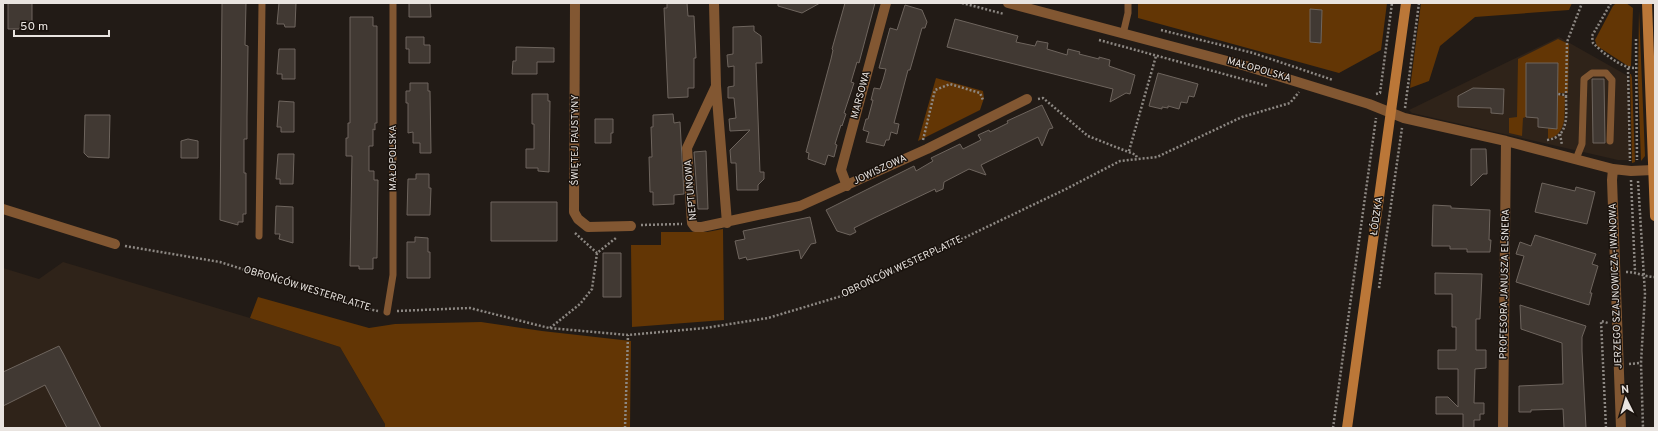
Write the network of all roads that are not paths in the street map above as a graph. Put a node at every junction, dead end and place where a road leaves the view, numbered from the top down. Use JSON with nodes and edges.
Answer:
{"nodes":[{"id":1,"x":262,"y":3,"type":"edge"},
{"id":2,"x":393,"y":3,"type":"edge"},
{"id":3,"x":575,"y":3,"type":"edge"},
{"id":4,"x":714,"y":3,"type":"edge"},
{"id":5,"x":886,"y":3,"type":"edge"},
{"id":6,"x":1008,"y":3,"type":"edge"},
{"id":7,"x":1128,"y":3,"type":"edge"},
{"id":8,"x":1406,"y":3,"type":"edge"},
{"id":9,"x":1647,"y":6,"type":"edge"},
{"id":10,"x":1123,"y":34,"type":"junction"},
{"id":11,"x":716,"y":86,"type":"junction"},
{"id":12,"x":1027,"y":100,"type":"road end"},
{"id":13,"x":1391,"y":113,"type":"junction"},
{"id":14,"x":1506,"y":141,"type":"junction"},
{"id":15,"x":1610,"y":141,"type":"dead end"},
{"id":16,"x":1576,"y":159,"type":"junction"},
{"id":17,"x":1613,"y":169,"type":"junction"},
{"id":18,"x":1653,"y":170,"type":"junction"},
{"id":19,"x":847,"y":186,"type":"junction"},
{"id":20,"x":3,"y":209,"type":"edge"},
{"id":21,"x":1655,"y":216,"type":"edge"},
{"id":22,"x":727,"y":223,"type":"junction"},
{"id":23,"x":631,"y":226,"type":"road end"},
{"id":24,"x":259,"y":236,"type":"dead end"},
{"id":25,"x":115,"y":244,"type":"road end"},
{"id":26,"x":387,"y":312,"type":"road end"},
{"id":27,"x":1347,"y":428,"type":"edge"},
{"id":28,"x":1503,"y":428,"type":"edge"},
{"id":29,"x":1621,"y":428,"type":"edge"}],
"edges":[{"from":1,"to":24,"type":"lane"},
{"from":2,"to":26,"type":"lane","name":"MAŁOPOLSKA"},
{"from":3,"to":23,"type":"street","name":"ŚWIĘTEJ FAUSTYNY"},
{"from":4,"to":11,"type":"street","name":"NEPTUNOWA"},
{"from":5,"to":19,"type":"street","name":"MARSOWA"},
{"from":6,"to":10,"type":"street","name":"MAŁOPOLSKA"},
{"from":7,"to":10,"type":"lane"},
{"from":8,"to":13,"type":"street","name":"ŁÓDZKA"},
{"from":9,"to":18,"type":"street"},
{"from":10,"to":13,"type":"street","name":"MAŁOPOLSKA"},
{"from":11,"to":22,"type":"street","name":"NEPTUNOWA"},
{"from":11,"to":22,"type":"street","name":"NEPTUNOWA"},
{"from":12,"to":19,"type":"street","name":"JOWISZOWA"},
{"from":13,"to":14,"type":"street","name":"MAŁOPOLSKA"},
{"from":13,"to":27,"type":"street","name":"ŁÓDZKA"},
{"from":14,"to":16,"type":"street","name":"MAŁOPOLSKA"},
{"from":14,"to":28,"type":"street","name":"PROFESORA JANUSZA ELSNERA"},
{"from":15,"to":16,"type":"lane"},
{"from":16,"to":17,"type":"street","name":"MAŁOPOLSKA"},
{"from":17,"to":18,"type":"street","name":"MAŁOPOLSKA"},
{"from":17,"to":29,"type":"street","name":"JERZEGO SZAJNOWICZA-IWANOWA"},
{"from":18,"to":21,"type":"street"},
{"from":19,"to":22,"type":"street","name":"JOWISZOWA"},
{"from":20,"to":25,"type":"street"}]}
